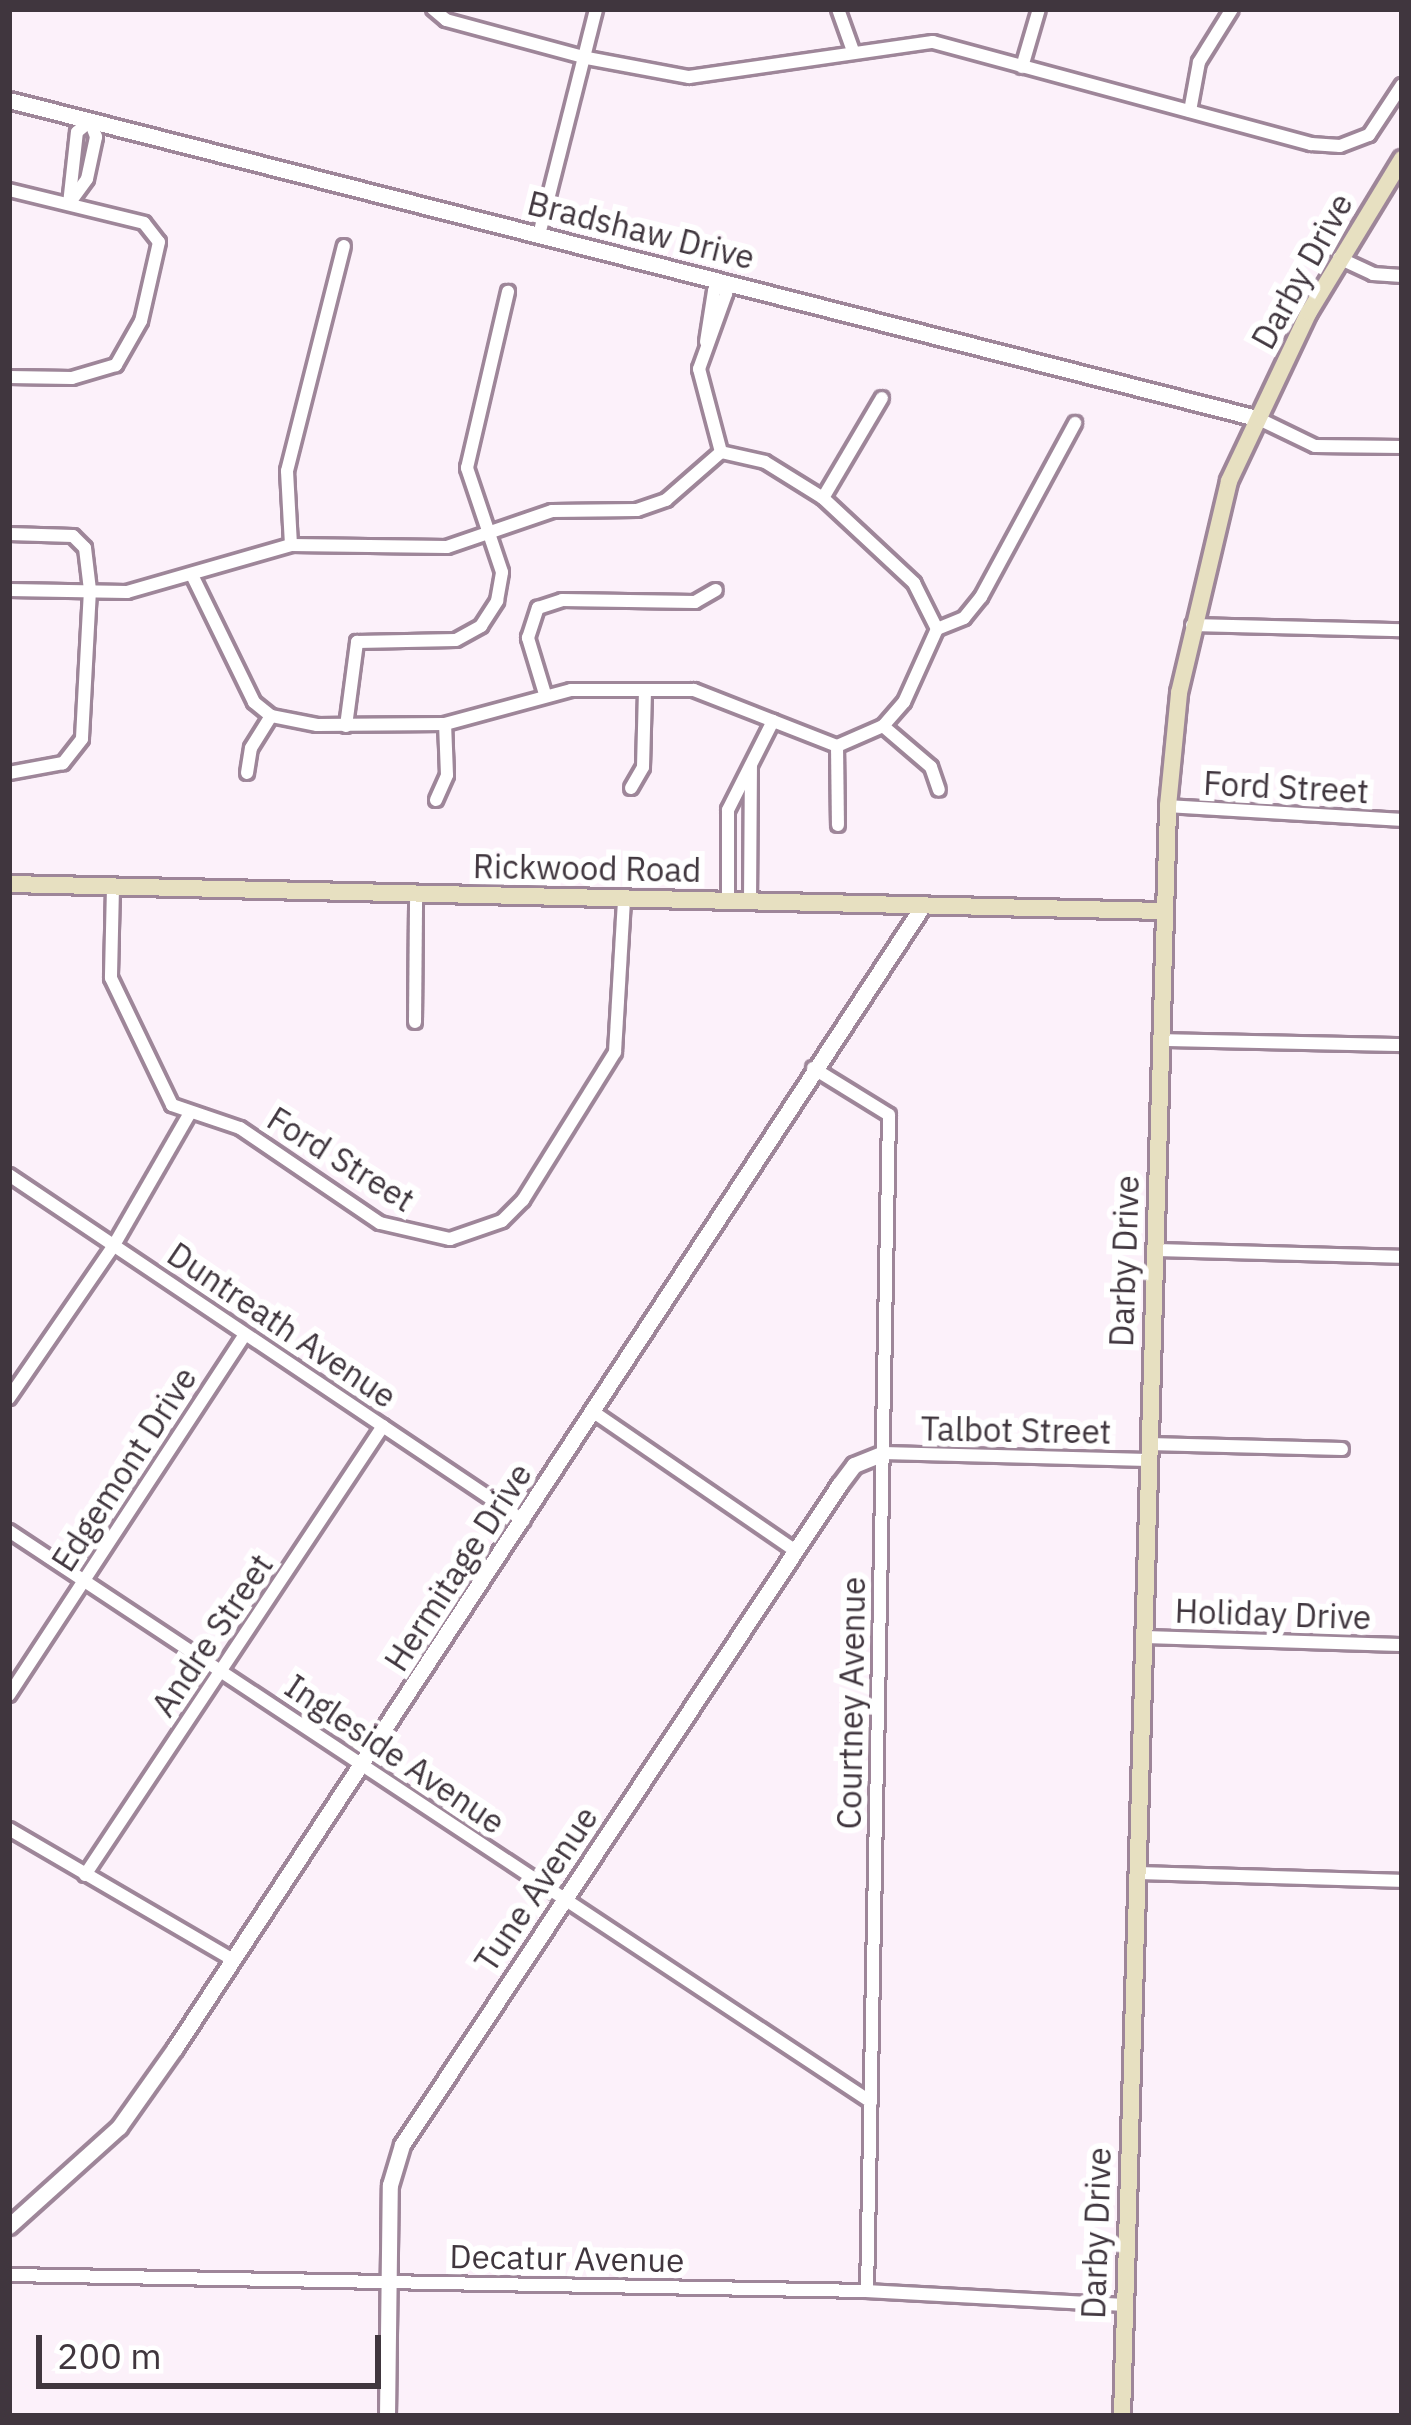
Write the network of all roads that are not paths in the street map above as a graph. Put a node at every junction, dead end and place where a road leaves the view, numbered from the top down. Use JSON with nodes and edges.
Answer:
{"nodes":[{"id":1,"x":434,"y":9,"type":"edge"},
{"id":2,"x":596,"y":9,"type":"edge"},
{"id":3,"x":838,"y":9,"type":"edge"},
{"id":4,"x":1040,"y":9,"type":"edge"},
{"id":5,"x":1232,"y":9,"type":"edge"},
{"id":6,"x":853,"y":51,"type":"junction"},
{"id":7,"x":587,"y":58,"type":"junction"},
{"id":8,"x":1022,"y":67,"type":"junction"},
{"id":9,"x":1402,"y":85,"type":"edge"},
{"id":10,"x":9,"y":100,"type":"edge"},
{"id":11,"x":1190,"y":111,"type":"junction"},
{"id":12,"x":90,"y":121,"type":"junction"},
{"id":13,"x":1402,"y":159,"type":"edge"},
{"id":14,"x":9,"y":190,"type":"edge"},
{"id":15,"x":69,"y":204,"type":"junction"},
{"id":16,"x":539,"y":235,"type":"junction"},
{"id":17,"x":344,"y":246,"type":"dead end"},
{"id":18,"x":1339,"y":258,"type":"junction"},
{"id":19,"x":1402,"y":276,"type":"edge"},
{"id":20,"x":722,"y":282,"type":"junction"},
{"id":21,"x":508,"y":292,"type":"dead end"},
{"id":22,"x":9,"y":377,"type":"edge"},
{"id":23,"x":882,"y":398,"type":"dead end"},
{"id":24,"x":1257,"y":418,"type":"junction"},
{"id":25,"x":1075,"y":423,"type":"dead end"},
{"id":26,"x":1402,"y":447,"type":"edge"},
{"id":27,"x":721,"y":452,"type":"junction"},
{"id":28,"x":823,"y":498,"type":"junction"},
{"id":29,"x":9,"y":534,"type":"edge"},
{"id":30,"x":487,"y":537,"type":"junction"},
{"id":31,"x":291,"y":545,"type":"junction"},
{"id":32,"x":193,"y":577,"type":"junction"},
{"id":33,"x":9,"y":590,"type":"edge"},
{"id":34,"x":90,"y":590,"type":"junction"},
{"id":35,"x":716,"y":590,"type":"dead end"},
{"id":36,"x":1190,"y":625,"type":"junction"},
{"id":37,"x":937,"y":628,"type":"junction"},
{"id":38,"x":1402,"y":630,"type":"edge"},
{"id":39,"x":645,"y":692,"type":"junction"},
{"id":40,"x":545,"y":694,"type":"junction"},
{"id":41,"x":272,"y":716,"type":"junction"},
{"id":42,"x":773,"y":721,"type":"junction"},
{"id":43,"x":445,"y":724,"type":"junction"},
{"id":44,"x":346,"y":726,"type":"junction"},
{"id":45,"x":883,"y":726,"type":"junction"},
{"id":46,"x":837,"y":746,"type":"junction"},
{"id":47,"x":751,"y":765,"type":"junction"},
{"id":48,"x":9,"y":772,"type":"edge"},
{"id":49,"x":247,"y":773,"type":"dead end"},
{"id":50,"x":631,"y":788,"type":"dead end"},
{"id":51,"x":939,"y":790,"type":"dead end"},
{"id":52,"x":436,"y":800,"type":"dead end"},
{"id":53,"x":1168,"y":806,"type":"junction"},
{"id":54,"x":1402,"y":820,"type":"edge"},
{"id":55,"x":838,"y":825,"type":"dead end"},
{"id":56,"x":9,"y":884,"type":"edge"},
{"id":57,"x":113,"y":886,"type":"junction"},
{"id":58,"x":416,"y":895,"type":"junction"},
{"id":59,"x":624,"y":899,"type":"junction"},
{"id":60,"x":728,"y":902,"type":"junction"},
{"id":61,"x":750,"y":902,"type":"junction"},
{"id":62,"x":920,"y":910,"type":"junction"},
{"id":63,"x":1164,"y":911,"type":"junction"},
{"id":64,"x":415,"y":1022,"type":"dead end"},
{"id":65,"x":1162,"y":1040,"type":"junction"},
{"id":66,"x":1402,"y":1045,"type":"edge"},
{"id":67,"x":813,"y":1069,"type":"junction"},
{"id":68,"x":190,"y":1113,"type":"junction"},
{"id":69,"x":9,"y":1175,"type":"edge"},
{"id":70,"x":113,"y":1245,"type":"junction"},
{"id":71,"x":1154,"y":1250,"type":"junction"},
{"id":72,"x":1402,"y":1257,"type":"edge"},
{"id":73,"x":245,"y":1334,"type":"junction"},
{"id":74,"x":9,"y":1398,"type":"edge"},
{"id":75,"x":595,"y":1413,"type":"junction"},
{"id":76,"x":383,"y":1426,"type":"junction"},
{"id":77,"x":1342,"y":1449,"type":"dead end"},
{"id":78,"x":1149,"y":1452,"type":"junction"},
{"id":79,"x":883,"y":1453,"type":"junction"},
{"id":80,"x":524,"y":1521,"type":"junction"},
{"id":81,"x":9,"y":1531,"type":"edge"},
{"id":82,"x":794,"y":1550,"type":"junction"},
{"id":83,"x":84,"y":1580,"type":"junction"},
{"id":84,"x":1143,"y":1637,"type":"junction"},
{"id":85,"x":1402,"y":1645,"type":"edge"},
{"id":86,"x":220,"y":1671,"type":"junction"},
{"id":87,"x":9,"y":1695,"type":"edge"},
{"id":88,"x":364,"y":1766,"type":"junction"},
{"id":89,"x":9,"y":1829,"type":"edge"},
{"id":90,"x":1136,"y":1874,"type":"junction"},
{"id":91,"x":85,"y":1875,"type":"junction"},
{"id":92,"x":1400,"y":1881,"type":"edge"},
{"id":93,"x":567,"y":1900,"type":"junction"},
{"id":94,"x":233,"y":1960,"type":"junction"},
{"id":95,"x":871,"y":2102,"type":"junction"},
{"id":96,"x":9,"y":2226,"type":"edge"},
{"id":97,"x":9,"y":2275,"type":"edge"},
{"id":98,"x":388,"y":2282,"type":"junction"},
{"id":99,"x":867,"y":2291,"type":"junction"},
{"id":100,"x":1124,"y":2305,"type":"junction"},
{"id":101,"x":387,"y":2416,"type":"edge"},
{"id":102,"x":1121,"y":2416,"type":"edge"}],
"edges":[{"from":1,"to":7,"type":"street"},
{"from":2,"to":7,"type":"street"},
{"from":3,"to":6,"type":"street"},
{"from":4,"to":8,"type":"street"},
{"from":5,"to":11,"type":"street"},
{"from":6,"to":7,"type":"street"},
{"from":6,"to":8,"type":"street"},
{"from":7,"to":16,"type":"street"},
{"from":8,"to":11,"type":"street"},
{"from":9,"to":11,"type":"street"},
{"from":10,"to":12,"type":"street","name":"Bradshaw Drive"},
{"from":12,"to":15,"type":"street"},
{"from":12,"to":16,"type":"street","name":"Bradshaw Drive"},
{"from":13,"to":18,"type":"main road","name":"Darby Drive"},
{"from":14,"to":15,"type":"street"},
{"from":15,"to":22,"type":"street"},
{"from":16,"to":20,"type":"street","name":"Bradshaw Drive"},
{"from":17,"to":31,"type":"street"},
{"from":18,"to":19,"type":"street"},
{"from":18,"to":24,"type":"main road","name":"Darby Drive"},
{"from":20,"to":24,"type":"street","name":"Bradshaw Drive"},
{"from":20,"to":27,"type":"street"},
{"from":21,"to":30,"type":"street"},
{"from":23,"to":28,"type":"street"},
{"from":24,"to":26,"type":"street"},
{"from":24,"to":36,"type":"main road","name":"Darby Drive"},
{"from":25,"to":37,"type":"street"},
{"from":27,"to":28,"type":"street"},
{"from":27,"to":30,"type":"street"},
{"from":28,"to":37,"type":"street"},
{"from":29,"to":34,"type":"street"},
{"from":30,"to":31,"type":"street"},
{"from":30,"to":44,"type":"street"},
{"from":31,"to":32,"type":"street"},
{"from":32,"to":34,"type":"street"},
{"from":32,"to":41,"type":"street"},
{"from":33,"to":34,"type":"street"},
{"from":34,"to":48,"type":"street"},
{"from":35,"to":40,"type":"street"},
{"from":36,"to":38,"type":"street"},
{"from":36,"to":53,"type":"main road","name":"Darby Drive"},
{"from":37,"to":45,"type":"street"},
{"from":39,"to":40,"type":"street"},
{"from":39,"to":42,"type":"street"},
{"from":39,"to":50,"type":"street"},
{"from":40,"to":43,"type":"street"},
{"from":41,"to":44,"type":"street"},
{"from":41,"to":49,"type":"street"},
{"from":42,"to":46,"type":"street"},
{"from":42,"to":47,"type":"street"},
{"from":43,"to":44,"type":"street"},
{"from":43,"to":52,"type":"street"},
{"from":45,"to":46,"type":"street"},
{"from":45,"to":51,"type":"street"},
{"from":46,"to":55,"type":"street"},
{"from":47,"to":60,"type":"street"},
{"from":47,"to":61,"type":"street"},
{"from":53,"to":54,"type":"street","name":"Ford Street"},
{"from":53,"to":63,"type":"main road","name":"Darby Drive"},
{"from":56,"to":57,"type":"main road","name":"Rickwood Road"},
{"from":57,"to":58,"type":"main road","name":"Rickwood Road"},
{"from":57,"to":68,"type":"street"},
{"from":58,"to":59,"type":"main road","name":"Rickwood Road"},
{"from":58,"to":64,"type":"street"},
{"from":59,"to":60,"type":"main road","name":"Rickwood Road"},
{"from":59,"to":68,"type":"street","name":"Ford Street"},
{"from":60,"to":61,"type":"main road","name":"Rickwood Road"},
{"from":61,"to":62,"type":"main road","name":"Rickwood Road"},
{"from":62,"to":63,"type":"main road","name":"Rickwood Road"},
{"from":62,"to":67,"type":"street","name":"Hermitage Drive"},
{"from":63,"to":65,"type":"main road","name":"Darby Drive"},
{"from":65,"to":66,"type":"street"},
{"from":65,"to":71,"type":"main road","name":"Darby Drive"},
{"from":67,"to":75,"type":"street","name":"Hermitage Drive"},
{"from":67,"to":79,"type":"street","name":"Courtney Avenue"},
{"from":68,"to":70,"type":"street"},
{"from":69,"to":70,"type":"street","name":"Duntreath Avenue"},
{"from":70,"to":73,"type":"street","name":"Duntreath Avenue"},
{"from":70,"to":74,"type":"street"},
{"from":71,"to":72,"type":"street"},
{"from":71,"to":78,"type":"main road","name":"Darby Drive"},
{"from":73,"to":76,"type":"street","name":"Duntreath Avenue"},
{"from":73,"to":83,"type":"street","name":"Edgemont Drive"},
{"from":75,"to":80,"type":"street","name":"Hermitage Drive"},
{"from":75,"to":82,"type":"street"},
{"from":76,"to":80,"type":"street","name":"Duntreath Avenue"},
{"from":76,"to":86,"type":"street","name":"Andre Street"},
{"from":77,"to":78,"type":"street","name":"Talbot Street"},
{"from":78,"to":79,"type":"street","name":"Talbot Street"},
{"from":78,"to":84,"type":"main road","name":"Darby Drive"},
{"from":79,"to":82,"type":"street","name":"Tune Avenue"},
{"from":79,"to":95,"type":"street","name":"Courtney Avenue"},
{"from":80,"to":88,"type":"street","name":"Hermitage Drive"},
{"from":81,"to":83,"type":"street","name":"Ingleside Avenue"},
{"from":82,"to":93,"type":"street","name":"Tune Avenue"},
{"from":83,"to":86,"type":"street","name":"Ingleside Avenue"},
{"from":83,"to":87,"type":"street","name":"Edgemont Drive"},
{"from":84,"to":85,"type":"street","name":"Holiday Drive"},
{"from":84,"to":90,"type":"main road","name":"Darby Drive"},
{"from":86,"to":88,"type":"street","name":"Ingleside Avenue"},
{"from":86,"to":91,"type":"street","name":"Andre Street"},
{"from":88,"to":93,"type":"street","name":"Ingleside Avenue"},
{"from":88,"to":94,"type":"street","name":"Hermitage Drive"},
{"from":89,"to":91,"type":"street"},
{"from":90,"to":92,"type":"street"},
{"from":90,"to":100,"type":"main road","name":"Darby Drive"},
{"from":91,"to":94,"type":"street"},
{"from":93,"to":95,"type":"street","name":"Ingleside Avenue"},
{"from":93,"to":98,"type":"street","name":"Tune Avenue"},
{"from":94,"to":96,"type":"street","name":"Hermitage Drive"},
{"from":95,"to":99,"type":"street","name":"Courtney Avenue"},
{"from":97,"to":98,"type":"street","name":"Decatur Avenue"},
{"from":98,"to":99,"type":"street","name":"Decatur Avenue"},
{"from":98,"to":101,"type":"street","name":"Tune Avenue"},
{"from":99,"to":100,"type":"street","name":"Decatur Avenue"},
{"from":100,"to":102,"type":"main road","name":"Darby Drive"}]}
